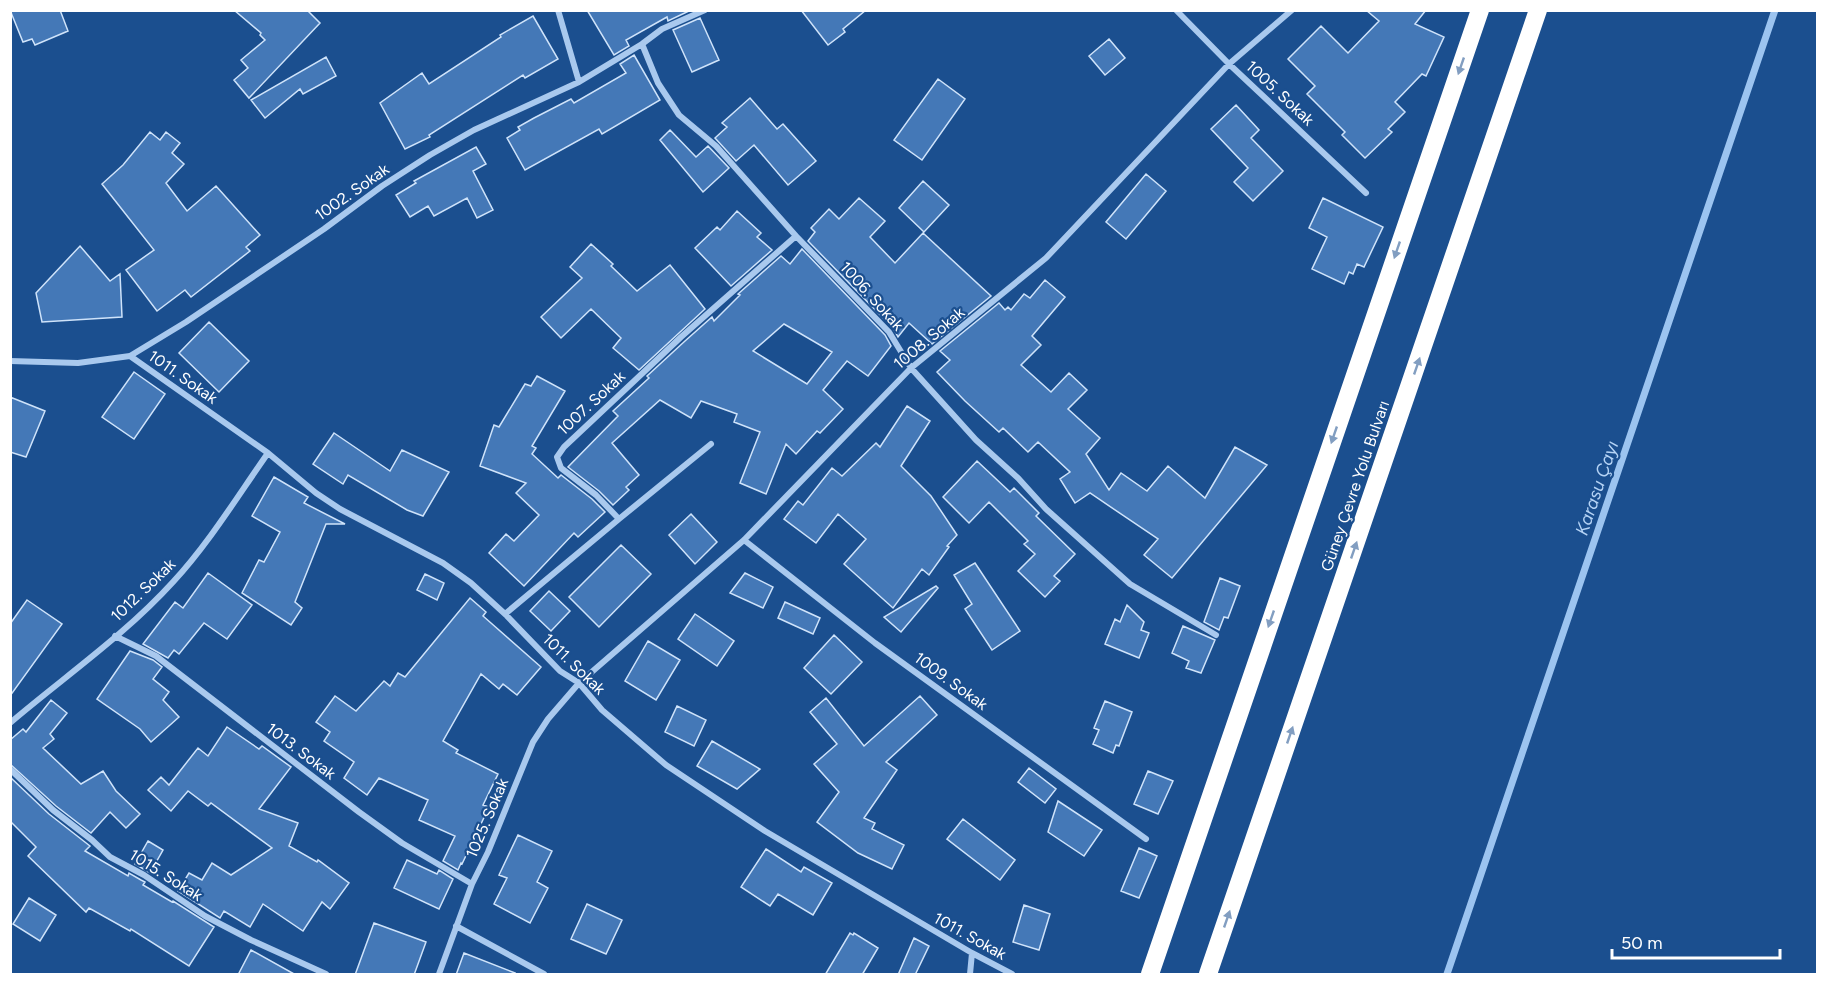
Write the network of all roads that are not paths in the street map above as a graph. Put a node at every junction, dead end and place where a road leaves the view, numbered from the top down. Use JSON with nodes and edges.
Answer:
{"nodes":[{"id":1,"x":558,"y":10,"type":"edge"},
{"id":2,"x":705,"y":10,"type":"edge"},
{"id":3,"x":1176,"y":10,"type":"edge"},
{"id":4,"x":1292,"y":10,"type":"edge"},
{"id":5,"x":1480,"y":10,"type":"edge"},
{"id":6,"x":1538,"y":10,"type":"edge"},
{"id":7,"x":642,"y":44,"type":"junction"},
{"id":8,"x":1229,"y":64,"type":"junction"},
{"id":9,"x":579,"y":82,"type":"junction"},
{"id":10,"x":1366,"y":194,"type":"dead end"},
{"id":11,"x":796,"y":236,"type":"junction"},
{"id":12,"x":130,"y":356,"type":"junction"},
{"id":13,"x":10,"y":361,"type":"edge"},
{"id":14,"x":911,"y":368,"type":"junction"},
{"id":15,"x":711,"y":444,"type":"dead end"},
{"id":16,"x":268,"y":453,"type":"junction"},
{"id":17,"x":619,"y":519,"type":"junction"},
{"id":18,"x":744,"y":540,"type":"junction"},
{"id":19,"x":505,"y":614,"type":"junction"},
{"id":20,"x":1216,"y":635,"type":"dead end"},
{"id":21,"x":115,"y":636,"type":"junction"},
{"id":22,"x":579,"y":683,"type":"junction"},
{"id":23,"x":10,"y":723,"type":"edge"},
{"id":24,"x":10,"y":769,"type":"edge"},
{"id":25,"x":1146,"y":839,"type":"dead end"},
{"id":26,"x":472,"y":884,"type":"junction"},
{"id":27,"x":456,"y":926,"type":"junction"},
{"id":28,"x":972,"y":953,"type":"junction"},
{"id":29,"x":326,"y":975,"type":"edge"},
{"id":30,"x":440,"y":975,"type":"edge"},
{"id":31,"x":544,"y":975,"type":"edge"},
{"id":32,"x":970,"y":975,"type":"edge"},
{"id":33,"x":1012,"y":975,"type":"edge"},
{"id":34,"x":1150,"y":975,"type":"edge"},
{"id":35,"x":1208,"y":975,"type":"edge"}],
"edges":[{"from":1,"to":9,"type":"street"},
{"from":2,"to":7,"type":"street","name":"1002. Sokak"},
{"from":3,"to":8,"type":"street","name":"1005. Sokak"},
{"from":4,"to":8,"type":"street","name":"1008. Sokak"},
{"from":5,"to":34,"type":"highway","one_way":true},
{"from":35,"to":6,"type":"highway","name":"Güney Çevre Yolu Bulvarı","one_way":true},
{"from":7,"to":9,"type":"street","name":"1002. Sokak"},
{"from":7,"to":11,"type":"street","name":"1006. Sokak"},
{"from":8,"to":10,"type":"street","name":"1005. Sokak"},
{"from":8,"to":14,"type":"street","name":"1008. Sokak"},
{"from":9,"to":12,"type":"street","name":"1002. Sokak"},
{"from":11,"to":14,"type":"street","name":"1006. Sokak"},
{"from":11,"to":17,"type":"street","name":"1007. Sokak"},
{"from":12,"to":13,"type":"street","name":"1002. Sokak"},
{"from":12,"to":16,"type":"street","name":"1011. Sokak"},
{"from":14,"to":18,"type":"street","name":"1008. Sokak"},
{"from":14,"to":20,"type":"street","name":"1006. Sokak"},
{"from":15,"to":17,"type":"street"},
{"from":16,"to":19,"type":"street","name":"1011. Sokak"},
{"from":16,"to":21,"type":"street","name":"1012. Sokak"},
{"from":17,"to":19,"type":"street"},
{"from":18,"to":22,"type":"street","name":"1008. Sokak"},
{"from":18,"to":25,"type":"street","name":"1009. Sokak"},
{"from":19,"to":22,"type":"street","name":"1011. Sokak"},
{"from":21,"to":23,"type":"street","name":"1012. Sokak"},
{"from":21,"to":26,"type":"street","name":"1013. Sokak"},
{"from":22,"to":26,"type":"street","name":"1025. Sokak"},
{"from":22,"to":28,"type":"street","name":"1011. Sokak"},
{"from":24,"to":29,"type":"street","name":"1015. Sokak"},
{"from":26,"to":27,"type":"street","name":"1025. Sokak"},
{"from":27,"to":30,"type":"street","name":"1025. Sokak"},
{"from":27,"to":31,"type":"street"},
{"from":28,"to":32,"type":"street"},
{"from":28,"to":33,"type":"street","name":"1011. Sokak"}]}
